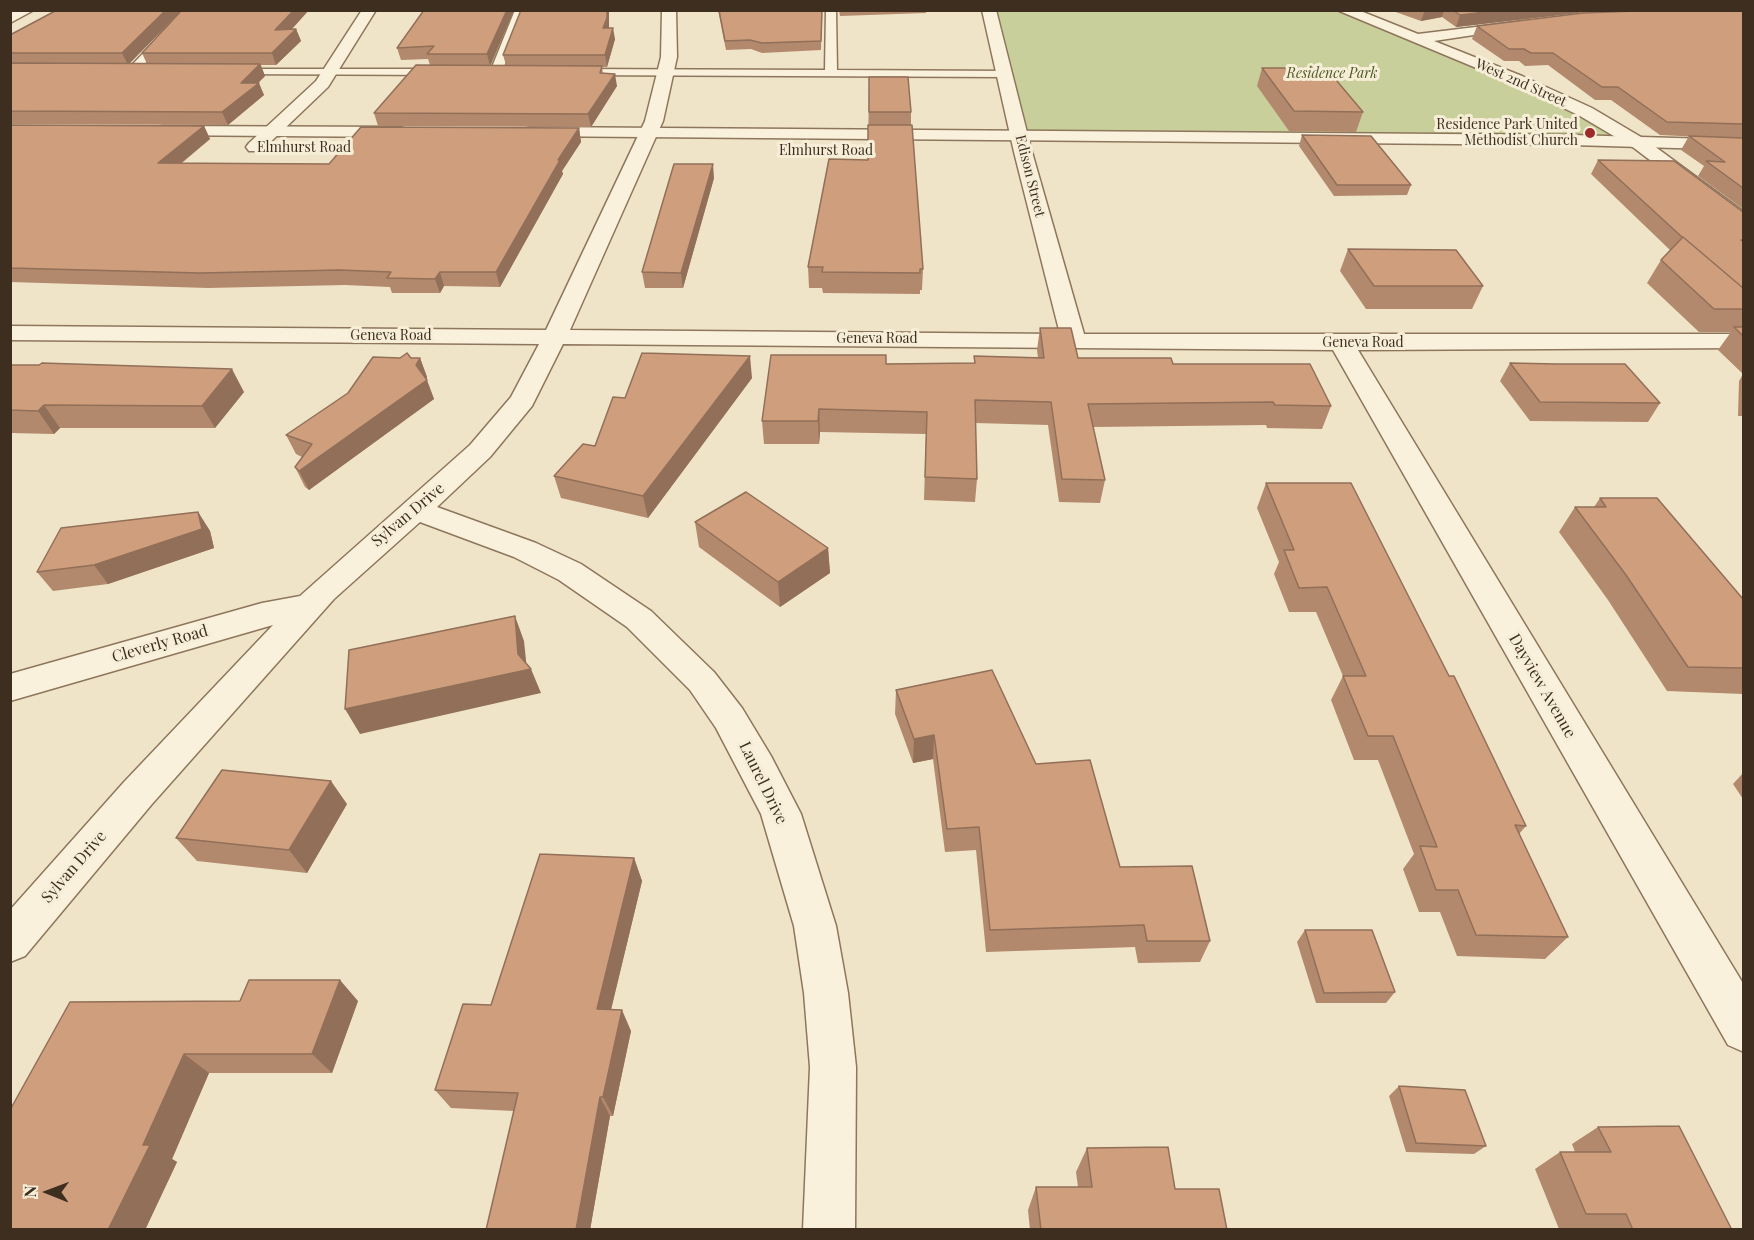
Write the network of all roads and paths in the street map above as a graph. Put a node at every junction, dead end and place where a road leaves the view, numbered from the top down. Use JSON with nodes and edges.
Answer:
{"nodes":[{"id":1,"x":27,"y":10,"type":"edge"},
{"id":2,"x":191,"y":10,"type":"edge"},
{"id":3,"x":369,"y":10,"type":"edge"},
{"id":4,"x":520,"y":10,"type":"edge"},
{"id":5,"x":669,"y":10,"type":"edge"},
{"id":6,"x":831,"y":10,"type":"edge"},
{"id":7,"x":989,"y":10,"type":"edge"},
{"id":8,"x":1344,"y":10,"type":"edge"},
{"id":9,"x":10,"y":19,"type":"edge"},
{"id":10,"x":1531,"y":23,"type":"edge"},
{"id":11,"x":1417,"y":39,"type":"junction"},
{"id":12,"x":155,"y":71,"type":"edge"},
{"id":13,"x":214,"y":71,"type":"edge"},
{"id":14,"x":331,"y":72,"type":"junction"},
{"id":15,"x":461,"y":72,"type":"edge"},
{"id":16,"x":496,"y":72,"type":"edge"},
{"id":17,"x":553,"y":72,"type":"edge"},
{"id":18,"x":666,"y":72,"type":"junction"},
{"id":19,"x":831,"y":73,"type":"junction"},
{"id":20,"x":1006,"y":74,"type":"junction"},
{"id":21,"x":272,"y":132,"type":"junction"},
{"id":22,"x":521,"y":141,"type":"edge"},
{"id":23,"x":644,"y":142,"type":"junction"},
{"id":24,"x":1021,"y":144,"type":"junction"},
{"id":25,"x":1640,"y":144,"type":"junction"},
{"id":26,"x":1743,"y":145,"type":"edge"},
{"id":27,"x":255,"y":147,"type":"junction"},
{"id":28,"x":1743,"y":222,"type":"edge"},
{"id":29,"x":10,"y":333,"type":"edge"},
{"id":30,"x":555,"y":337,"type":"junction"},
{"id":31,"x":1074,"y":341,"type":"junction"},
{"id":32,"x":1743,"y":341,"type":"edge"},
{"id":33,"x":1341,"y":343,"type":"junction"},
{"id":34,"x":415,"y":508,"type":"junction"},
{"id":35,"x":310,"y":605,"type":"junction"},
{"id":36,"x":10,"y":688,"type":"edge"},
{"id":37,"x":10,"y":942,"type":"edge"},
{"id":38,"x":1743,"y":1029,"type":"edge"},
{"id":39,"x":829,"y":1230,"type":"edge"}],
"edges":[{"from":1,"to":9,"type":"street"},
{"from":2,"to":12,"type":"lane"},
{"from":3,"to":14,"type":"street"},
{"from":4,"to":16,"type":"lane"},
{"from":5,"to":18,"type":"street","name":"Sylvan Drive"},
{"from":6,"to":19,"type":"lane"},
{"from":7,"to":20,"type":"street","name":"Edison Street"},
{"from":8,"to":11,"type":"street","name":"West 2nd Street"},
{"from":10,"to":11,"type":"street"},
{"from":11,"to":25,"type":"street","name":"West 2nd Street"},
{"from":13,"to":14,"type":"lane"},
{"from":14,"to":15,"type":"lane"},
{"from":14,"to":21,"type":"street"},
{"from":17,"to":18,"type":"lane"},
{"from":18,"to":19,"type":"lane"},
{"from":18,"to":23,"type":"street","name":"Sylvan Drive"},
{"from":19,"to":20,"type":"lane"},
{"from":20,"to":24,"type":"street","name":"Edison Street"},
{"from":21,"to":27,"type":"street"},
{"from":21,"to":27,"type":"street","name":"Elmhurst Road"},
{"from":21,"to":27,"type":"street","name":"Elmhurst Road"},
{"from":22,"to":23,"type":"street","name":"Elmhurst Road"},
{"from":23,"to":24,"type":"street","name":"Elmhurst Road"},
{"from":23,"to":30,"type":"street","name":"Sylvan Drive"},
{"from":24,"to":25,"type":"street","name":"Elmhurst Road"},
{"from":24,"to":31,"type":"street","name":"Edison Street"},
{"from":25,"to":26,"type":"street","name":"Elmhurst Road"},
{"from":25,"to":28,"type":"street","name":"West 2nd Street"},
{"from":29,"to":30,"type":"street","name":"Geneva Road"},
{"from":30,"to":31,"type":"street","name":"Geneva Road"},
{"from":30,"to":34,"type":"street","name":"Sylvan Drive"},
{"from":31,"to":33,"type":"street","name":"Geneva Road"},
{"from":32,"to":33,"type":"street","name":"Geneva Road"},
{"from":33,"to":38,"type":"street","name":"Dayview Avenue"},
{"from":34,"to":35,"type":"street","name":"Sylvan Drive"},
{"from":34,"to":39,"type":"street","name":"Laurel Drive"},
{"from":35,"to":36,"type":"street","name":"Cleverly Road"},
{"from":35,"to":37,"type":"street","name":"Sylvan Drive"}]}
